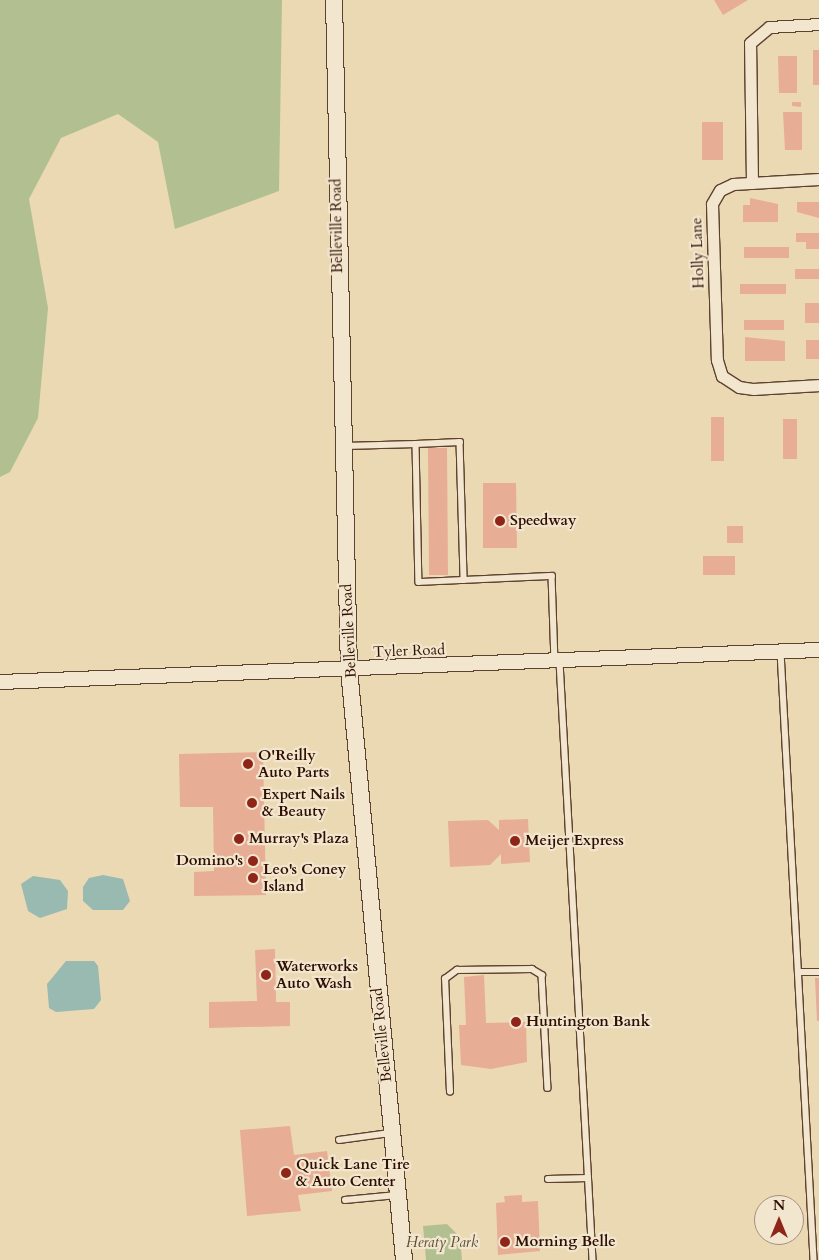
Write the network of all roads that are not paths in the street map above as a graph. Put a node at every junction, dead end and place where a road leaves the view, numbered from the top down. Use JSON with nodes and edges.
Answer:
{"nodes":[{"id":1,"x":334,"y":0,"type":"edge"},
{"id":2,"x":819,"y":24,"type":"edge"},
{"id":3,"x":819,"y":179,"type":"edge"},
{"id":4,"x":752,"y":183,"type":"junction"},
{"id":5,"x":819,"y":385,"type":"edge"},
{"id":6,"x":416,"y":444,"type":"junction"},
{"id":7,"x":342,"y":446,"type":"junction"},
{"id":8,"x":464,"y":580,"type":"junction"},
{"id":9,"x":819,"y":650,"type":"edge"},
{"id":10,"x":781,"y":652,"type":"junction"},
{"id":11,"x":557,"y":662,"type":"junction"},
{"id":12,"x":349,"y":669,"type":"junction"},
{"id":13,"x":0,"y":682,"type":"edge"},
{"id":14,"x":799,"y":972,"type":"junction"},
{"id":15,"x":819,"y":972,"type":"edge"},
{"id":16,"x":548,"y":1088,"type":"dead end"},
{"id":17,"x":450,"y":1092,"type":"dead end"},
{"id":18,"x":392,"y":1133,"type":"junction"},
{"id":19,"x":339,"y":1140,"type":"dead end"},
{"id":20,"x":588,"y":1178,"type":"junction"},
{"id":21,"x":548,"y":1179,"type":"dead end"},
{"id":22,"x":398,"y":1195,"type":"junction"},
{"id":23,"x":345,"y":1200,"type":"dead end"},
{"id":24,"x":404,"y":1260,"type":"edge"},
{"id":25,"x":593,"y":1260,"type":"edge"},
{"id":26,"x":814,"y":1260,"type":"edge"}],
"edges":[{"from":1,"to":7,"type":"main road","name":"Belleville Road"},
{"from":2,"to":4,"type":"street"},
{"from":3,"to":4,"type":"street","name":"Holly Lane"},
{"from":4,"to":5,"type":"street","name":"Holly Lane"},
{"from":6,"to":7,"type":"lane"},
{"from":6,"to":8,"type":"lane"},
{"from":6,"to":8,"type":"lane"},
{"from":7,"to":12,"type":"main road","name":"Belleville Road"},
{"from":8,"to":11,"type":"lane"},
{"from":9,"to":10,"type":"street","name":"Tyler Road"},
{"from":10,"to":11,"type":"street","name":"Tyler Road"},
{"from":10,"to":14,"type":"lane"},
{"from":11,"to":12,"type":"street","name":"Tyler Road"},
{"from":11,"to":20,"type":"lane"},
{"from":12,"to":13,"type":"street","name":"Tyler Road"},
{"from":12,"to":18,"type":"main road","name":"Belleville Road"},
{"from":14,"to":15,"type":"lane"},
{"from":14,"to":26,"type":"lane"},
{"from":16,"to":17,"type":"lane"},
{"from":18,"to":19,"type":"lane"},
{"from":18,"to":22,"type":"main road","name":"Belleville Road"},
{"from":20,"to":21,"type":"lane"},
{"from":20,"to":25,"type":"lane"},
{"from":22,"to":23,"type":"lane"},
{"from":22,"to":24,"type":"main road","name":"Belleville Road"}]}
